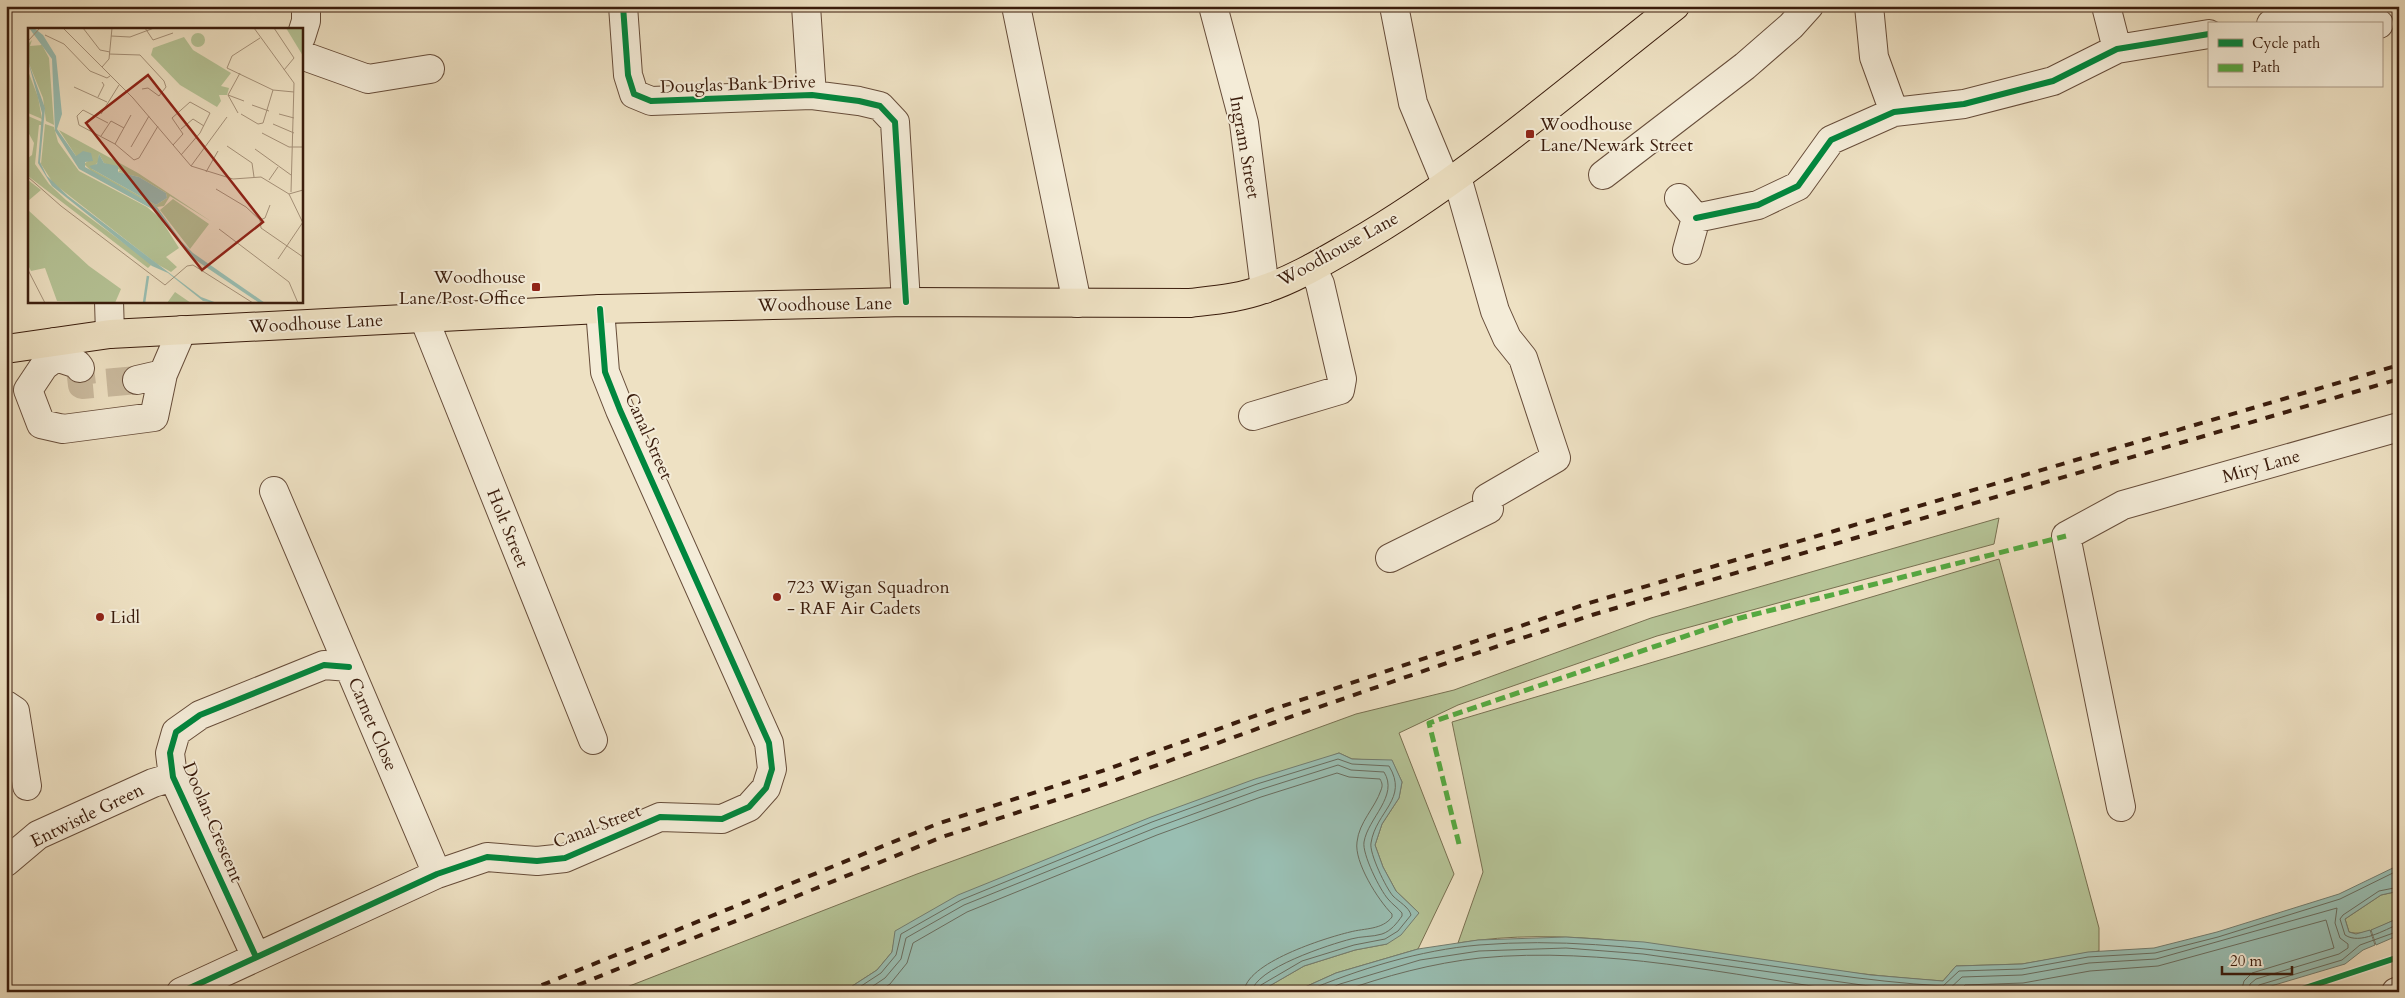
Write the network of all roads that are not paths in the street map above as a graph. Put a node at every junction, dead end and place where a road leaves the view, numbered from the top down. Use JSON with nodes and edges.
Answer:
{"nodes":[{"id":1,"x":306,"y":6,"type":"edge"},
{"id":2,"x":623,"y":6,"type":"edge"},
{"id":3,"x":806,"y":6,"type":"edge"},
{"id":4,"x":1016,"y":6,"type":"edge"},
{"id":5,"x":1213,"y":6,"type":"edge"},
{"id":6,"x":1394,"y":6,"type":"edge"},
{"id":7,"x":1674,"y":6,"type":"edge"},
{"id":8,"x":1809,"y":6,"type":"edge"},
{"id":9,"x":1869,"y":6,"type":"edge"},
{"id":10,"x":2106,"y":6,"type":"edge"},
{"id":11,"x":2369,"y":16,"type":"edge"},
{"id":12,"x":2296,"y":22,"type":"edge"},
{"id":13,"x":2382,"y":25,"type":"edge"},
{"id":14,"x":302,"y":34,"type":"edge"},
{"id":15,"x":2208,"y":34,"type":"edge"},
{"id":16,"x":2399,"y":37,"type":"edge"},
{"id":17,"x":2117,"y":49,"type":"junction"},
{"id":18,"x":302,"y":55,"type":"edge"},
{"id":19,"x":430,"y":69,"type":"dead end"},
{"id":20,"x":812,"y":95,"type":"junction"},
{"id":21,"x":1894,"y":112,"type":"junction"},
{"id":22,"x":1603,"y":175,"type":"dead end"},
{"id":23,"x":1452,"y":181,"type":"junction"},
{"id":24,"x":1687,"y":250,"type":"dead end"},
{"id":25,"x":1312,"y":268,"type":"junction"},
{"id":26,"x":1265,"y":289,"type":"junction"},
{"id":27,"x":109,"y":302,"type":"edge"},
{"id":28,"x":906,"y":302,"type":"junction"},
{"id":29,"x":1077,"y":303,"type":"junction"},
{"id":30,"x":600,"y":309,"type":"junction"},
{"id":31,"x":423,"y":316,"type":"junction"},
{"id":32,"x":182,"y":330,"type":"junction"},
{"id":33,"x":110,"y":334,"type":"junction"},
{"id":34,"x":6,"y":348,"type":"edge"},
{"id":35,"x":55,"y":349,"type":"junction"},
{"id":36,"x":80,"y":368,"type":"tunnel mouth"},
{"id":37,"x":163,"y":374,"type":"junction"},
{"id":38,"x":137,"y":380,"type":"tunnel mouth"},
{"id":39,"x":1253,"y":416,"type":"dead end"},
{"id":40,"x":2399,"y":427,"type":"edge"},
{"id":41,"x":274,"y":491,"type":"dead end"},
{"id":42,"x":1390,"y":558,"type":"dead end"},
{"id":43,"x":349,"y":668,"type":"junction"},
{"id":44,"x":6,"y":704,"type":"edge"},
{"id":45,"x":593,"y":740,"type":"dead end"},
{"id":46,"x":173,"y":777,"type":"junction"},
{"id":47,"x":27,"y":786,"type":"dead end"},
{"id":48,"x":2120,"y":807,"type":"dead end"},
{"id":49,"x":6,"y":862,"type":"edge"},
{"id":50,"x":437,"y":874,"type":"junction"},
{"id":51,"x":256,"y":957,"type":"junction"},
{"id":52,"x":181,"y":992,"type":"edge"}],
"edges":[{"from":1,"to":14,"type":"street"},
{"from":2,"to":20,"type":"street","name":"Douglas Bank Drive"},
{"from":3,"to":20,"type":"street"},
{"from":4,"to":29,"type":"street"},
{"from":5,"to":26,"type":"street","name":"Ingram Street"},
{"from":6,"to":23,"type":"street"},
{"from":7,"to":23,"type":"main road","name":"Woodhouse Lane"},
{"from":8,"to":22,"type":"street"},
{"from":9,"to":21,"type":"street"},
{"from":10,"to":17,"type":"street"},
{"from":11,"to":12,"type":"street"},
{"from":13,"to":16,"type":"street"},
{"from":15,"to":17,"type":"street"},
{"from":17,"to":21,"type":"street"},
{"from":18,"to":19,"type":"street"},
{"from":20,"to":28,"type":"street","name":"Douglas Bank Drive"},
{"from":21,"to":24,"type":"street"},
{"from":23,"to":25,"type":"main road","name":"Woodhouse Lane"},
{"from":23,"to":42,"type":"street"},
{"from":25,"to":26,"type":"main road","name":"Woodhouse Lane"},
{"from":25,"to":39,"type":"street"},
{"from":26,"to":29,"type":"main road","name":"Woodhouse Lane"},
{"from":27,"to":33,"type":"street"},
{"from":28,"to":29,"type":"main road","name":"Woodhouse Lane"},
{"from":28,"to":30,"type":"main road","name":"Woodhouse Lane"},
{"from":30,"to":31,"type":"main road","name":"Woodhouse Lane"},
{"from":30,"to":50,"type":"street","name":"Canal Street"},
{"from":31,"to":32,"type":"main road","name":"Woodhouse Lane"},
{"from":31,"to":45,"type":"street","name":"Holt Street"},
{"from":32,"to":33,"type":"main road","name":"Woodhouse Lane"},
{"from":32,"to":37,"type":"street"},
{"from":33,"to":35,"type":"main road","name":"Woodhouse Lane"},
{"from":34,"to":35,"type":"main road","name":"Woodhouse Lane"},
{"from":35,"to":36,"type":"street"},
{"from":35,"to":37,"type":"street"},
{"from":37,"to":38,"type":"street"},
{"from":40,"to":48,"type":"street","name":"Miry Lane"},
{"from":41,"to":43,"type":"street","name":"Carnet Close"},
{"from":43,"to":46,"type":"street","name":"Doolan Crescent"},
{"from":43,"to":50,"type":"street","name":"Carnet Close"},
{"from":44,"to":47,"type":"street"},
{"from":46,"to":49,"type":"street","name":"Entwistle Green"},
{"from":46,"to":51,"type":"street","name":"Doolan Crescent"},
{"from":50,"to":51,"type":"street","name":"Canal Street"},
{"from":51,"to":52,"type":"street","name":"Canal Street"}]}
